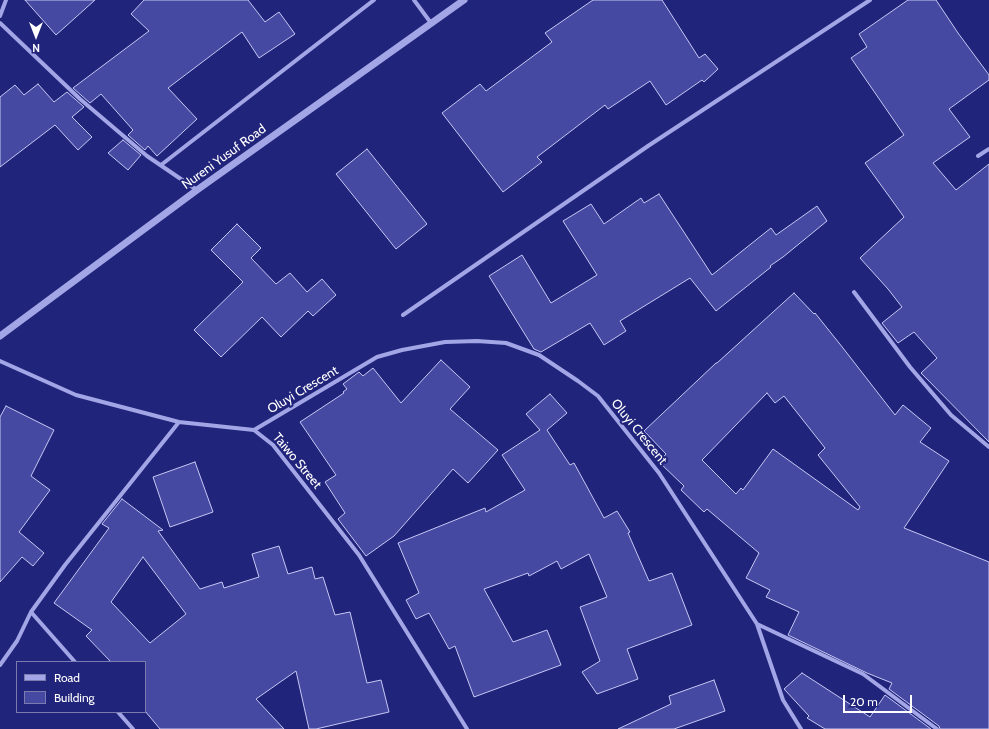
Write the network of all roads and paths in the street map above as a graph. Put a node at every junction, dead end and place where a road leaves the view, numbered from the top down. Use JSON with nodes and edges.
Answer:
{"nodes":[{"id":1,"x":6,"y":0,"type":"edge"},
{"id":2,"x":374,"y":0,"type":"edge"},
{"id":3,"x":414,"y":0,"type":"edge"},
{"id":4,"x":464,"y":0,"type":"edge"},
{"id":5,"x":870,"y":0,"type":"edge"},
{"id":6,"x":0,"y":16,"type":"edge"},
{"id":7,"x":0,"y":23,"type":"edge"},
{"id":8,"x":431,"y":23,"type":"junction"},
{"id":9,"x":989,"y":149,"type":"edge"},
{"id":10,"x":978,"y":156,"type":"dead end"},
{"id":11,"x":161,"y":165,"type":"junction"},
{"id":12,"x":197,"y":190,"type":"junction"},
{"id":13,"x":854,"y":292,"type":"dead end"},
{"id":14,"x":403,"y":315,"type":"dead end"},
{"id":15,"x":0,"y":336,"type":"edge"},
{"id":16,"x":0,"y":361,"type":"edge"},
{"id":17,"x":179,"y":422,"type":"junction"},
{"id":18,"x":254,"y":430,"type":"junction"},
{"id":19,"x":989,"y":447,"type":"edge"},
{"id":20,"x":31,"y":612,"type":"junction"},
{"id":21,"x":757,"y":624,"type":"junction"},
{"id":22,"x":74,"y":661,"type":"edge"},
{"id":23,"x":0,"y":665,"type":"edge"},
{"id":24,"x":119,"y":713,"type":"edge"},
{"id":25,"x":133,"y":729,"type":"edge"},
{"id":26,"x":467,"y":729,"type":"edge"},
{"id":27,"x":801,"y":729,"type":"edge"},
{"id":28,"x":937,"y":729,"type":"edge"}],
"edges":[{"from":1,"to":6,"type":"street"},
{"from":2,"to":11,"type":"street"},
{"from":3,"to":8,"type":"street"},
{"from":4,"to":8,"type":"street","name":"Nureni Yusuf Road"},
{"from":5,"to":14,"type":"street"},
{"from":7,"to":11,"type":"street"},
{"from":8,"to":12,"type":"street","name":"Nureni Yusuf Road"},
{"from":9,"to":10,"type":"street"},
{"from":11,"to":12,"type":"street"},
{"from":12,"to":15,"type":"street","name":"Nureni Yusuf Road"},
{"from":13,"to":19,"type":"street"},
{"from":16,"to":17,"type":"street","name":"Taiwo Street"},
{"from":17,"to":18,"type":"street","name":"Taiwo Street"},
{"from":17,"to":20,"type":"street"},
{"from":18,"to":21,"type":"street","name":"Oluyi Crescent"},
{"from":18,"to":26,"type":"street","name":"Taiwo Street"},
{"from":20,"to":22,"type":"street"},
{"from":20,"to":23,"type":"street"},
{"from":21,"to":27,"type":"street","name":"Oluyi Crescent"},
{"from":21,"to":28,"type":"street"},
{"from":24,"to":25,"type":"street"}]}
